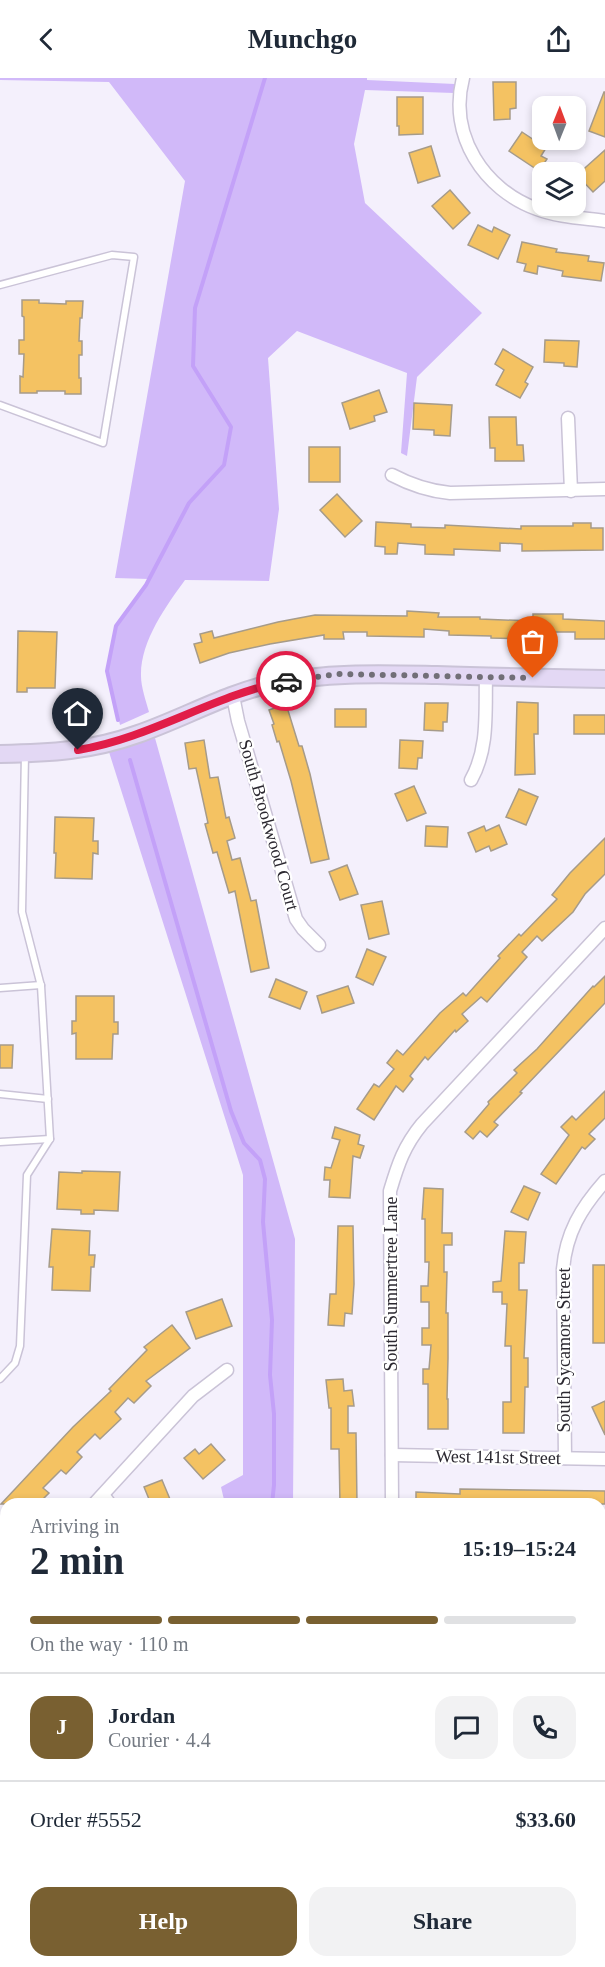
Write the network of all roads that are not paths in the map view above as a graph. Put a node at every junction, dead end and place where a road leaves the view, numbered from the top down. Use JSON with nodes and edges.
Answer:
{"nodes":[{"id":1,"x":463,"y":78,"type":"edge"},
{"id":2,"x":605,"y":221,"type":"edge"},
{"id":3,"x":0,"y":285,"type":"edge"},
{"id":4,"x":0,"y":405,"type":"edge"},
{"id":5,"x":568,"y":418,"type":"dead end"},
{"id":6,"x":392,"y":475,"type":"dead end"},
{"id":7,"x":605,"y":489,"type":"edge"},
{"id":8,"x":571,"y":491,"type":"junction"},
{"id":9,"x":486,"y":676,"type":"junction"},
{"id":10,"x":605,"y":680,"type":"edge"},
{"id":11,"x":233,"y":696,"type":"junction"},
{"id":12,"x":0,"y":754,"type":"edge"},
{"id":13,"x":25,"y":754,"type":"junction"},
{"id":14,"x":471,"y":780,"type":"dead end"},
{"id":15,"x":605,"y":928,"type":"edge"},
{"id":16,"x":319,"y":945,"type":"dead end"},
{"id":17,"x":41,"y":985,"type":"junction"},
{"id":18,"x":0,"y":988,"type":"edge"},
{"id":19,"x":0,"y":1094,"type":"edge"},
{"id":20,"x":48,"y":1100,"type":"junction"},
{"id":21,"x":50,"y":1138,"type":"junction"},
{"id":22,"x":0,"y":1142,"type":"edge"},
{"id":23,"x":605,"y":1181,"type":"edge"},
{"id":24,"x":227,"y":1370,"type":"dead end"},
{"id":25,"x":0,"y":1379,"type":"edge"},
{"id":26,"x":392,"y":1455,"type":"junction"},
{"id":27,"x":565,"y":1458,"type":"junction"},
{"id":28,"x":605,"y":1459,"type":"edge"},
{"id":29,"x":109,"y":1498,"type":"edge"},
{"id":30,"x":392,"y":1498,"type":"edge"}],
"edges":[{"from":1,"to":2,"type":"street"},
{"from":3,"to":4,"type":"lane"},
{"from":5,"to":8,"type":"street"},
{"from":6,"to":8,"type":"street"},
{"from":7,"to":8,"type":"street"},
{"from":9,"to":10,"type":"street"},
{"from":9,"to":11,"type":"street"},
{"from":9,"to":14,"type":"street"},
{"from":11,"to":13,"type":"street"},
{"from":11,"to":16,"type":"street","name":"South Brookwood Court"},
{"from":12,"to":13,"type":"street"},
{"from":13,"to":17,"type":"lane"},
{"from":15,"to":26,"type":"street","name":"South Summertree Lane"},
{"from":17,"to":18,"type":"lane"},
{"from":17,"to":20,"type":"lane"},
{"from":19,"to":20,"type":"lane"},
{"from":20,"to":21,"type":"lane"},
{"from":21,"to":22,"type":"lane"},
{"from":21,"to":25,"type":"lane"},
{"from":23,"to":27,"type":"street","name":"South Sycamore Street"},
{"from":24,"to":29,"type":"street"},
{"from":26,"to":27,"type":"street","name":"West 141st Street"},
{"from":26,"to":30,"type":"street","name":"South Summertree Lane"},
{"from":27,"to":28,"type":"street","name":"West 141st Street"}]}
